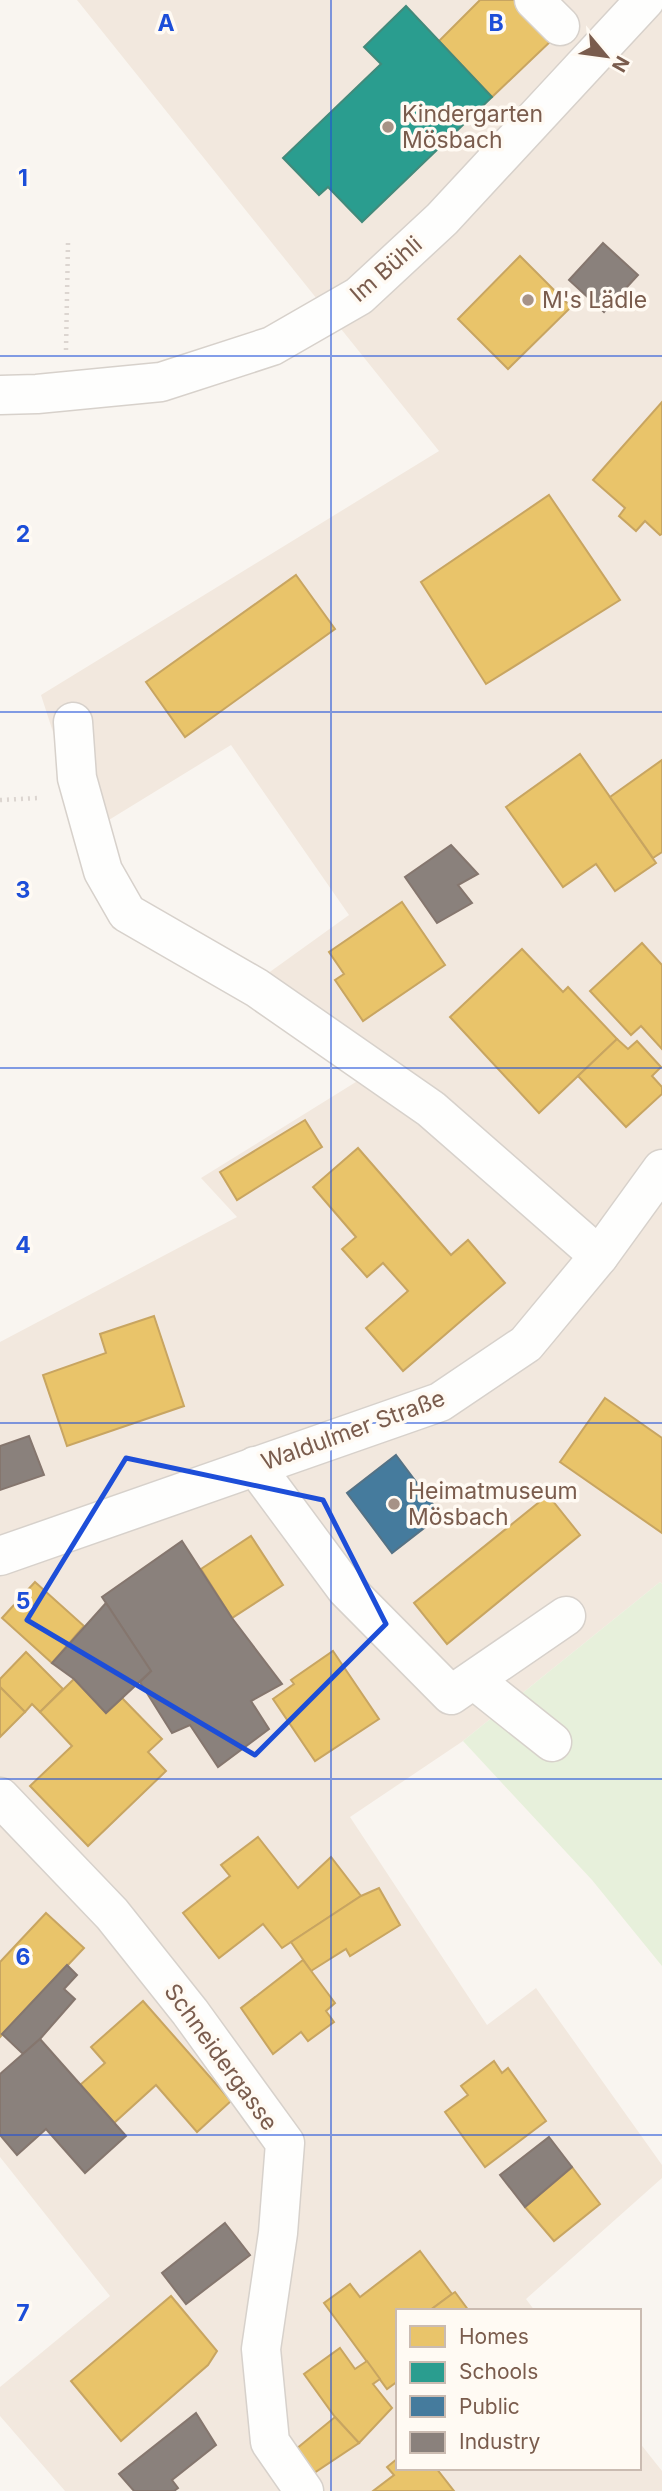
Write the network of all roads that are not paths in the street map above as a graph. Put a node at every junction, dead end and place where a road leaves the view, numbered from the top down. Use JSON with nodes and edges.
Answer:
{"nodes":[{"id":1,"x":645,"y":0,"type":"edge"},
{"id":2,"x":0,"y":395,"type":"edge"},
{"id":3,"x":73,"y":722,"type":"dead end"},
{"id":4,"x":662,"y":1169,"type":"edge"},
{"id":5,"x":599,"y":1256,"type":"junction"},
{"id":6,"x":255,"y":1466,"type":"junction"},
{"id":7,"x":0,"y":1556,"type":"edge"},
{"id":8,"x":566,"y":1616,"type":"dead end"},
{"id":9,"x":474,"y":1680,"type":"junction"},
{"id":10,"x":552,"y":1742,"type":"dead end"},
{"id":11,"x":0,"y":1797,"type":"edge"},
{"id":12,"x":304,"y":2491,"type":"edge"}],
"edges":[{"from":1,"to":2,"type":"street","name":"Im Bühli"},
{"from":3,"to":5,"type":"street"},
{"from":4,"to":5,"type":"street","name":"Waldulmer Straße"},
{"from":5,"to":6,"type":"street","name":"Waldulmer Straße"},
{"from":6,"to":7,"type":"street","name":"Waldulmer Straße"},
{"from":6,"to":9,"type":"street"},
{"from":8,"to":9,"type":"street"},
{"from":9,"to":10,"type":"street"},
{"from":11,"to":12,"type":"street","name":"Schneidergasse"}]}
